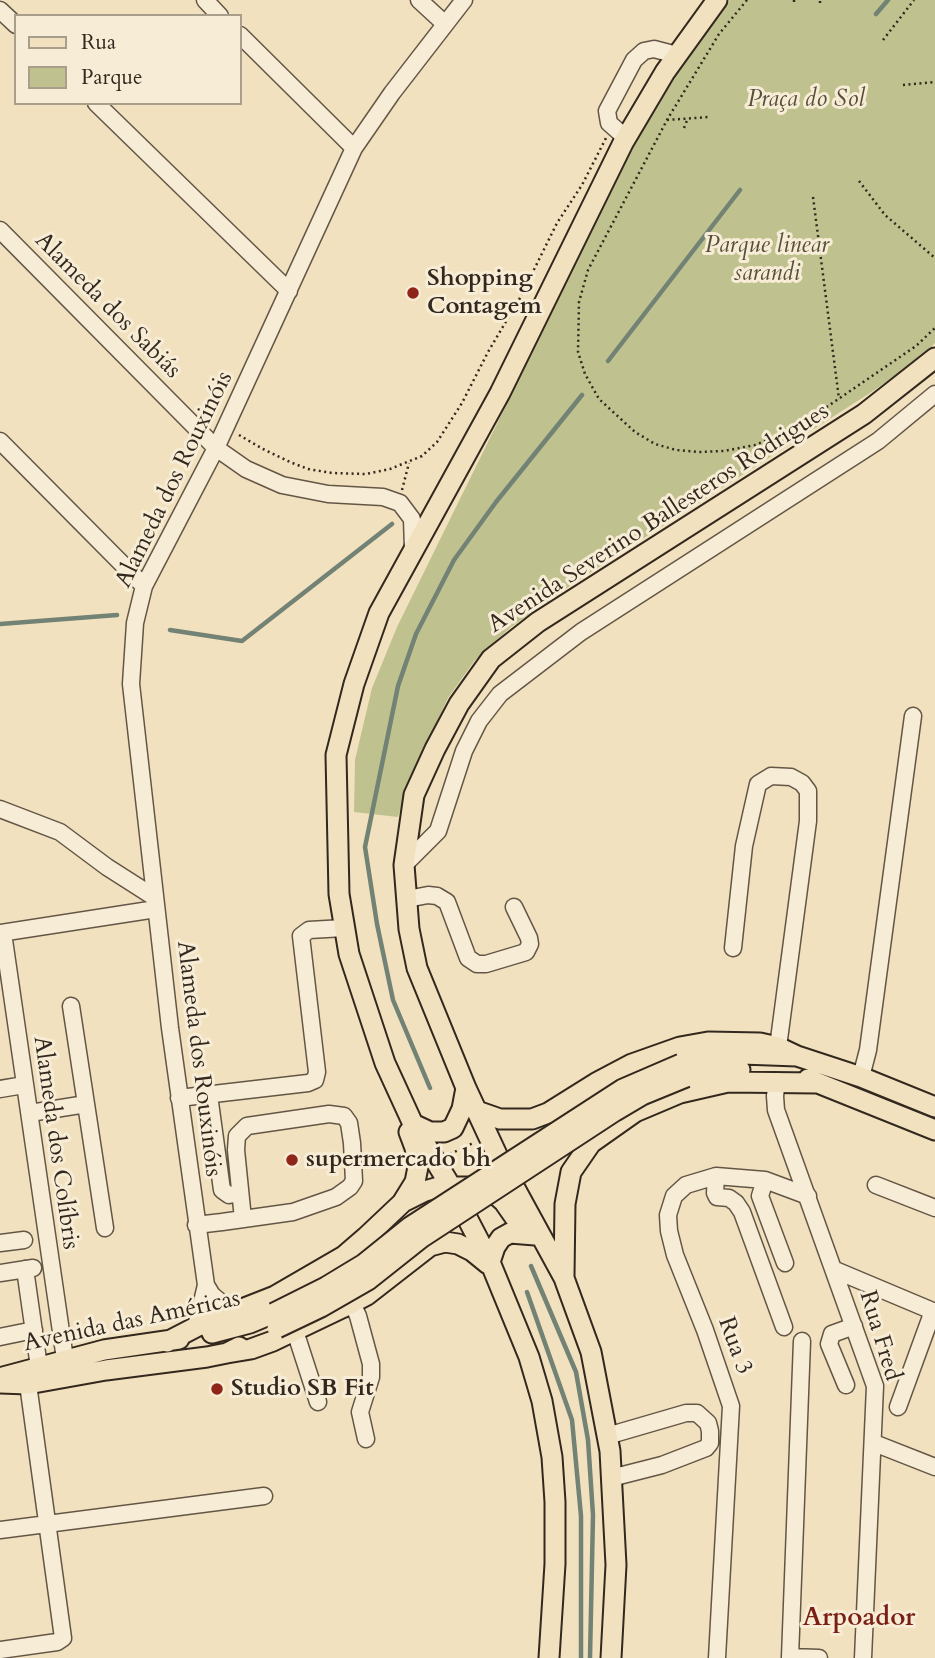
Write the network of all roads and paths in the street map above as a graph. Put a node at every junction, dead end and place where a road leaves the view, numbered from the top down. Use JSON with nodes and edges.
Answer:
{"nodes":[{"id":1,"x":205,"y":0,"type":"edge"},
{"id":2,"x":419,"y":0,"type":"edge"},
{"id":3,"x":464,"y":0,"type":"edge"},
{"id":4,"x":717,"y":0,"type":"edge"},
{"id":5,"x":747,"y":0,"type":"edge"},
{"id":6,"x":914,"y":0,"type":"edge"},
{"id":7,"x":0,"y":10,"type":"edge"},
{"id":8,"x":218,"y":14,"type":"edge"},
{"id":9,"x":14,"y":23,"type":"edge"},
{"id":10,"x":445,"y":24,"type":"junction"},
{"id":11,"x":242,"y":37,"type":"edge"},
{"id":12,"x":883,"y":40,"type":"dead end"},
{"id":13,"x":677,"y":55,"type":"junction"},
{"id":14,"x":935,"y":82,"type":"edge"},
{"id":15,"x":903,"y":85,"type":"dead end"},
{"id":16,"x":98,"y":105,"type":"edge"},
{"id":17,"x":709,"y":117,"type":"dead end"},
{"id":18,"x":688,"y":118,"type":"junction"},
{"id":19,"x":667,"y":120,"type":"junction"},
{"id":20,"x":684,"y":128,"type":"dead end"},
{"id":21,"x":619,"y":132,"type":"junction"},
{"id":22,"x":354,"y":148,"type":"junction"},
{"id":23,"x":859,"y":181,"type":"dead end"},
{"id":24,"x":813,"y":197,"type":"dead end"},
{"id":25,"x":0,"y":230,"type":"edge"},
{"id":26,"x":935,"y":258,"type":"edge"},
{"id":27,"x":289,"y":291,"type":"junction"},
{"id":28,"x":935,"y":328,"type":"edge"},
{"id":29,"x":935,"y":358,"type":"edge"},
{"id":30,"x":935,"y":394,"type":"edge"},
{"id":31,"x":839,"y":399,"type":"junction"},
{"id":32,"x":232,"y":413,"type":"junction"},
{"id":33,"x":0,"y":441,"type":"edge"},
{"id":34,"x":216,"y":448,"type":"junction"},
{"id":35,"x":409,"y":463,"type":"junction"},
{"id":36,"x":400,"y":503,"type":"junction"},
{"id":37,"x":414,"y":549,"type":"junction"},
{"id":38,"x":144,"y":586,"type":"junction"},
{"id":39,"x":913,"y":716,"type":"dead end"},
{"id":40,"x":0,"y":809,"type":"edge"},
{"id":41,"x":404,"y":865,"type":"junction"},
{"id":42,"x":407,"y":899,"type":"junction"},
{"id":43,"x":155,"y":903,"type":"junction"},
{"id":44,"x":513,"y":907,"type":"dead end"},
{"id":45,"x":344,"y":928,"type":"junction"},
{"id":46,"x":1,"y":933,"type":"edge"},
{"id":47,"x":733,"y":948,"type":"dead end"},
{"id":48,"x":71,"y":1006,"type":"dead end"},
{"id":49,"x":778,"y":1047,"type":"junction"},
{"id":50,"x":797,"y":1056,"type":"junction"},
{"id":51,"x":385,"y":1063,"type":"junction"},
{"id":52,"x":683,"y":1070,"type":"junction"},
{"id":53,"x":862,"y":1077,"type":"junction"},
{"id":54,"x":777,"y":1082,"type":"junction"},
{"id":55,"x":817,"y":1083,"type":"junction"},
{"id":56,"x":24,"y":1086,"type":"junction"},
{"id":57,"x":466,"y":1088,"type":"junction"},
{"id":58,"x":0,"y":1089,"type":"edge"},
{"id":59,"x":209,"y":1095,"type":"junction"},
{"id":60,"x":178,"y":1098,"type":"junction"},
{"id":61,"x":86,"y":1104,"type":"junction"},
{"id":62,"x":935,"y":1107,"type":"edge"},
{"id":63,"x":477,"y":1111,"type":"junction"},
{"id":64,"x":30,"y":1113,"type":"junction"},
{"id":65,"x":413,"y":1124,"type":"junction"},
{"id":66,"x":935,"y":1130,"type":"edge"},
{"id":67,"x":488,"y":1136,"type":"junction"},
{"id":68,"x":435,"y":1161,"type":"junction"},
{"id":69,"x":716,"y":1176,"type":"junction"},
{"id":70,"x":765,"y":1180,"type":"junction"},
{"id":71,"x":450,"y":1185,"type":"junction"},
{"id":72,"x":876,"y":1185,"type":"dead end"},
{"id":73,"x":240,"y":1192,"type":"junction"},
{"id":74,"x":808,"y":1196,"type":"junction"},
{"id":75,"x":402,"y":1203,"type":"junction"},
{"id":76,"x":935,"y":1208,"type":"edge"},
{"id":77,"x":243,"y":1219,"type":"junction"},
{"id":78,"x":196,"y":1225,"type":"junction"},
{"id":79,"x":105,"y":1228,"type":"dead end"},
{"id":80,"x":532,"y":1234,"type":"junction"},
{"id":81,"x":24,"y":1240,"type":"dead end"},
{"id":82,"x":0,"y":1243,"type":"edge"},
{"id":83,"x":785,"y":1263,"type":"dead end"},
{"id":84,"x":50,"y":1265,"type":"junction"},
{"id":85,"x":491,"y":1265,"type":"junction"},
{"id":86,"x":25,"y":1269,"type":"junction"},
{"id":87,"x":835,"y":1270,"type":"junction"},
{"id":88,"x":0,"y":1273,"type":"edge"},
{"id":89,"x":564,"y":1278,"type":"junction"},
{"id":90,"x":206,"y":1285,"type":"junction"},
{"id":91,"x":352,"y":1303,"type":"junction"},
{"id":92,"x":934,"y":1311,"type":"edge"},
{"id":93,"x":237,"y":1312,"type":"junction"},
{"id":94,"x":282,"y":1324,"type":"junction"},
{"id":95,"x":853,"y":1326,"type":"junction"},
{"id":96,"x":196,"y":1327,"type":"junction"},
{"id":97,"x":784,"y":1327,"type":"dead end"},
{"id":98,"x":34,"y":1330,"type":"junction"},
{"id":99,"x":0,"y":1337,"type":"edge"},
{"id":100,"x":802,"y":1341,"type":"dead end"},
{"id":101,"x":167,"y":1342,"type":"junction"},
{"id":102,"x":65,"y":1359,"type":"junction"},
{"id":103,"x":39,"y":1367,"type":"junction"},
{"id":104,"x":1,"y":1375,"type":"edge"},
{"id":105,"x":28,"y":1384,"type":"junction"},
{"id":106,"x":846,"y":1385,"type":"dead end"},
{"id":107,"x":318,"y":1402,"type":"dead end"},
{"id":108,"x":898,"y":1407,"type":"dead end"},
{"id":109,"x":607,"y":1436,"type":"junction"},
{"id":110,"x":366,"y":1439,"type":"dead end"},
{"id":111,"x":874,"y":1443,"type":"junction"},
{"id":112,"x":935,"y":1467,"type":"edge"},
{"id":113,"x":611,"y":1478,"type":"junction"},
{"id":114,"x":264,"y":1496,"type":"dead end"},
{"id":115,"x":46,"y":1524,"type":"junction"},
{"id":116,"x":0,"y":1530,"type":"edge"},
{"id":117,"x":0,"y":1650,"type":"edge"},
{"id":118,"x":550,"y":1658,"type":"edge"},
{"id":119,"x":611,"y":1658,"type":"edge"},
{"id":120,"x":718,"y":1658,"type":"edge"},
{"id":121,"x":819,"y":1658,"type":"edge"},
{"id":122,"x":863,"y":1658,"type":"edge"}],
"edges":[{"from":1,"to":8,"type":"street"},
{"from":2,"to":10,"type":"street"},
{"from":3,"to":10,"type":"street","name":"Alameda dos Rouxinóis"},
{"from":4,"to":13,"type":"main road"},
{"from":5,"to":19,"type":"path"},
{"from":6,"to":12,"type":"path"},
{"from":7,"to":9,"type":"street"},
{"from":10,"to":22,"type":"street","name":"Alameda dos Rouxinóis"},
{"from":11,"to":22,"type":"street"},
{"from":13,"to":21,"type":"main road"},
{"from":13,"to":21,"type":"street"},
{"from":14,"to":15,"type":"path"},
{"from":16,"to":27,"type":"street"},
{"from":17,"to":18,"type":"path"},
{"from":18,"to":19,"type":"path"},
{"from":18,"to":20,"type":"path"},
{"from":19,"to":31,"type":"path"},
{"from":21,"to":35,"type":"path"},
{"from":21,"to":37,"type":"main road"},
{"from":22,"to":27,"type":"street","name":"Alameda dos Rouxinóis"},
{"from":23,"to":26,"type":"path"},
{"from":24,"to":31,"type":"path"},
{"from":25,"to":34,"type":"street","name":"Alameda dos Sabiás"},
{"from":27,"to":32,"type":"street","name":"Alameda dos Rouxinóis"},
{"from":28,"to":31,"type":"path"},
{"from":29,"to":41,"type":"main road","name":"Avenida Severino Ballesteros Rodrigues"},
{"from":30,"to":41,"type":"street","name":"Avenida Severino Ballesteros Rodrigues"},
{"from":32,"to":34,"type":"street","name":"Alameda dos Rouxinóis"},
{"from":32,"to":35,"type":"path"},
{"from":33,"to":38,"type":"street"},
{"from":34,"to":36,"type":"street","name":"Alameda dos Sabiás"},
{"from":34,"to":38,"type":"street","name":"Alameda dos Rouxinóis"},
{"from":35,"to":36,"type":"path"},
{"from":36,"to":37,"type":"street"},
{"from":37,"to":45,"type":"main road"},
{"from":38,"to":43,"type":"street","name":"Alameda dos Rouxinóis"},
{"from":39,"to":53,"type":"street"},
{"from":40,"to":43,"type":"street"},
{"from":41,"to":42,"type":"main road","name":"Avenida Severino Ballesteros Rodrigues"},
{"from":42,"to":44,"type":"street"},
{"from":42,"to":57,"type":"main road","name":"Avenida Severino Ballesteros Rodrigues"},
{"from":43,"to":46,"type":"street"},
{"from":43,"to":60,"type":"street","name":"Alameda dos Rouxinóis"},
{"from":45,"to":51,"type":"main road"},
{"from":45,"to":59,"type":"street"},
{"from":46,"to":56,"type":"street","name":"Alameda dos Colíbris"},
{"from":47,"to":49,"type":"street"},
{"from":48,"to":61,"type":"street"},
{"from":49,"to":50,"type":"main road"},
{"from":49,"to":63,"type":"main road"},
{"from":50,"to":52,"type":"main road"},
{"from":50,"to":53,"type":"main road"},
{"from":51,"to":65,"type":"main road"},
{"from":51,"to":75,"type":"main road"},
{"from":52,"to":55,"type":"main road"},
{"from":52,"to":94,"type":"main road","bridge":true},
{"from":53,"to":62,"type":"main road"},
{"from":54,"to":55,"type":"main road"},
{"from":54,"to":74,"type":"street","name":"Rua Fred"},
{"from":54,"to":89,"type":"main road"},
{"from":55,"to":66,"type":"main road"},
{"from":56,"to":58,"type":"street"},
{"from":56,"to":64,"type":"street","name":"Alameda dos Colíbris"},
{"from":57,"to":63,"type":"main road","name":"Avenida Severino Ballesteros Rodrigues"},
{"from":57,"to":65,"type":"main road"},
{"from":59,"to":60,"type":"street"},
{"from":59,"to":73,"type":"street"},
{"from":60,"to":78,"type":"street","name":"Alameda dos Rouxinóis"},
{"from":61,"to":64,"type":"street"},
{"from":61,"to":79,"type":"street"},
{"from":63,"to":67,"type":"main road","name":"Avenida Severino Ballesteros Rodrigues"},
{"from":64,"to":84,"type":"street","name":"Alameda dos Colíbris"},
{"from":65,"to":68,"type":"main road"},
{"from":67,"to":68,"type":"path"},
{"from":67,"to":80,"type":"main road","name":"Avenida Severino Ballesteros Rodrigues"},
{"from":68,"to":71,"type":"main road"},
{"from":69,"to":70,"type":"street","name":"Rua 3"},
{"from":69,"to":97,"type":"street"},
{"from":69,"to":120,"type":"street","name":"Rua 3"},
{"from":70,"to":74,"type":"street","name":"Rua 3"},
{"from":70,"to":83,"type":"street"},
{"from":71,"to":75,"type":"main road"},
{"from":71,"to":80,"type":"main road"},
{"from":71,"to":85,"type":"main road"},
{"from":72,"to":76,"type":"street"},
{"from":73,"to":77,"type":"street"},
{"from":73,"to":77,"type":"street"},
{"from":74,"to":87,"type":"street","name":"Rua Fred"},
{"from":75,"to":93,"type":"main road"},
{"from":77,"to":78,"type":"street"},
{"from":78,"to":90,"type":"street","name":"Alameda dos Rouxinóis"},
{"from":80,"to":85,"type":"main road"},
{"from":80,"to":89,"type":"main road","name":"Avenida Severino Ballesteros Rodrigues"},
{"from":81,"to":82,"type":"street"},
{"from":84,"to":86,"type":"street"},
{"from":84,"to":102,"type":"street","name":"Alameda dos Colíbris"},
{"from":85,"to":91,"type":"main road"},
{"from":85,"to":118,"type":"main road"},
{"from":86,"to":88,"type":"street"},
{"from":86,"to":98,"type":"street"},
{"from":87,"to":92,"type":"street"},
{"from":87,"to":95,"type":"street","name":"Rua Fred"},
{"from":89,"to":109,"type":"main road","name":"Avenida Severino Ballesteros Rodrigues"},
{"from":90,"to":93,"type":"street"},
{"from":90,"to":96,"type":"street","name":"Alameda dos Rouxinóis"},
{"from":91,"to":94,"type":"main road"},
{"from":91,"to":110,"type":"street"},
{"from":92,"to":108,"type":"street"},
{"from":93,"to":96,"type":"main road"},
{"from":94,"to":101,"type":"main road","name":"Avenida das Américas"},
{"from":94,"to":105,"type":"main road","name":"Avenida das Américas"},
{"from":94,"to":107,"type":"street"},
{"from":95,"to":106,"type":"street"},
{"from":95,"to":111,"type":"street","name":"Rua Fred"},
{"from":96,"to":101,"type":"main road"},
{"from":98,"to":99,"type":"street"},
{"from":98,"to":103,"type":"street"},
{"from":100,"to":121,"type":"street"},
{"from":101,"to":102,"type":"main road","name":"Avenida das Américas"},
{"from":102,"to":103,"type":"main road","name":"Avenida das Américas"},
{"from":103,"to":104,"type":"main road","name":"Avenida das Américas"},
{"from":104,"to":105,"type":"main road","name":"Avenida das Américas"},
{"from":105,"to":115,"type":"street"},
{"from":109,"to":113,"type":"main road","name":"Avenida Severino Ballesteros Rodrigues"},
{"from":109,"to":113,"type":"street"},
{"from":111,"to":112,"type":"street"},
{"from":111,"to":122,"type":"street","name":"Rua Fred"},
{"from":113,"to":119,"type":"main road","name":"Avenida Severino Ballesteros Rodrigues"},
{"from":114,"to":115,"type":"street"},
{"from":115,"to":116,"type":"street"},
{"from":115,"to":117,"type":"street"}]}
